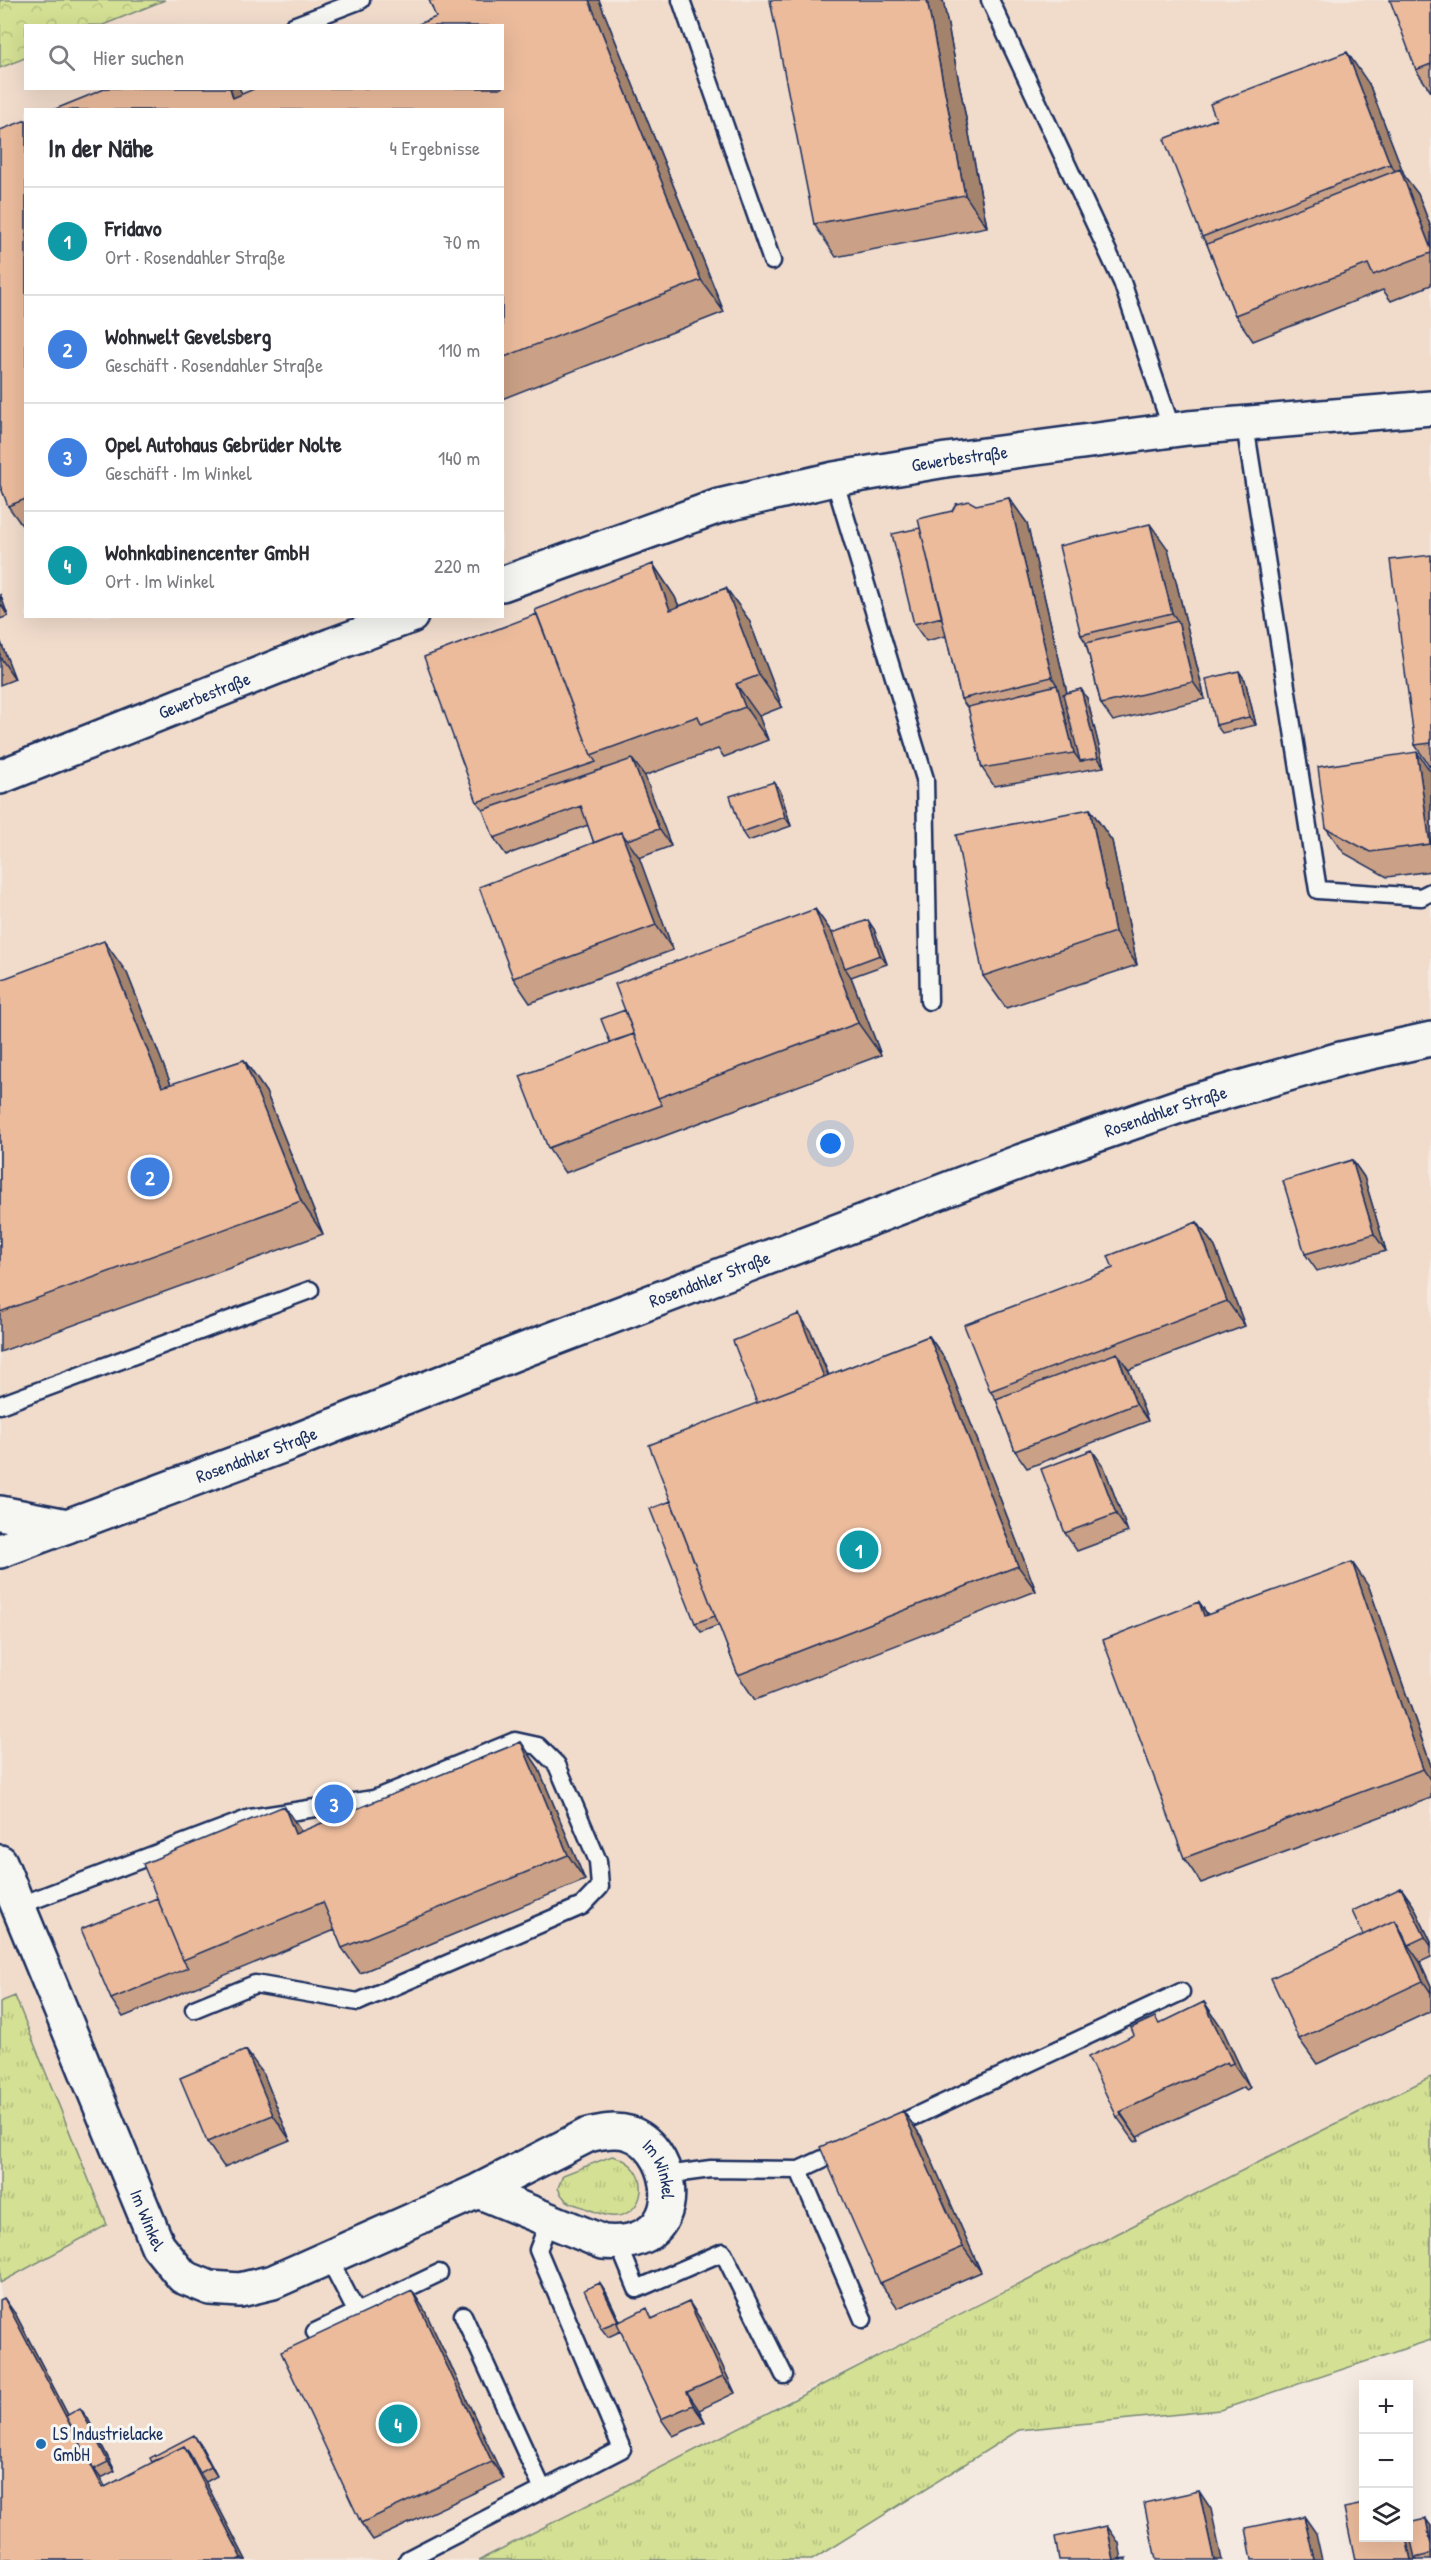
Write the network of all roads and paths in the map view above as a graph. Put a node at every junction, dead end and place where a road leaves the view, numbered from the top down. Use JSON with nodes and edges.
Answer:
{"nodes":[{"id":1,"x":361,"y":0,"type":"edge"},
{"id":2,"x":681,"y":0,"type":"edge"},
{"id":3,"x":990,"y":0,"type":"edge"},
{"id":4,"x":298,"y":24,"type":"edge"},
{"id":5,"x":772,"y":261,"type":"dead end"},
{"id":6,"x":1431,"y":408,"type":"edge"},
{"id":7,"x":1245,"y":424,"type":"junction"},
{"id":8,"x":1172,"y":430,"type":"junction"},
{"id":9,"x":834,"y":479,"type":"junction"},
{"id":10,"x":504,"y":583,"type":"edge"},
{"id":11,"x":406,"y":618,"type":"edge"},
{"id":12,"x":0,"y":777,"type":"edge"},
{"id":13,"x":1431,"y":892,"type":"edge"},
{"id":14,"x":929,"y":1001,"type":"dead end"},
{"id":15,"x":1431,"y":1039,"type":"edge"},
{"id":16,"x":310,"y":1290,"type":"dead end"},
{"id":17,"x":0,"y":1405,"type":"edge"},
{"id":18,"x":0,"y":1513,"type":"edge"},
{"id":19,"x":67,"y":1526,"type":"junction"},
{"id":20,"x":0,"y":1551,"type":"edge"},
{"id":21,"x":0,"y":1862,"type":"edge"},
{"id":22,"x":18,"y":1906,"type":"junction"},
{"id":23,"x":1181,"y":1992,"type":"dead end"},
{"id":24,"x":194,"y":2009,"type":"dead end"},
{"id":25,"x":799,"y":2170,"type":"junction"},
{"id":26,"x":666,"y":2175,"type":"junction"},
{"id":27,"x":478,"y":2191,"type":"junction"},
{"id":28,"x":549,"y":2221,"type":"junction"},
{"id":29,"x":618,"y":2243,"type":"junction"},
{"id":30,"x":328,"y":2257,"type":"junction"},
{"id":31,"x":440,"y":2273,"type":"dead end"},
{"id":32,"x":356,"y":2312,"type":"junction"},
{"id":33,"x":463,"y":2316,"type":"dead end"},
{"id":34,"x":863,"y":2319,"type":"dead end"},
{"id":35,"x":315,"y":2332,"type":"dead end"},
{"id":36,"x":784,"y":2375,"type":"dead end"},
{"id":37,"x":543,"y":2490,"type":"junction"},
{"id":38,"x":408,"y":2559,"type":"edge"}],
"edges":[{"from":1,"to":4,"type":"lane"},
{"from":2,"to":5,"type":"lane"},
{"from":3,"to":8,"type":"lane"},
{"from":6,"to":7,"type":"street","name":"Gewerbestraße"},
{"from":7,"to":8,"type":"street","name":"Gewerbestraße"},
{"from":7,"to":13,"type":"lane"},
{"from":8,"to":9,"type":"street","name":"Gewerbestraße"},
{"from":9,"to":10,"type":"street","name":"Gewerbestraße"},
{"from":9,"to":14,"type":"lane"},
{"from":11,"to":12,"type":"street","name":"Gewerbestraße"},
{"from":15,"to":19,"type":"street","name":"Rosendahler Straße"},
{"from":16,"to":17,"type":"lane"},
{"from":18,"to":19,"type":"street"},
{"from":19,"to":20,"type":"street","name":"Rosendahler Straße"},
{"from":21,"to":22,"type":"street","name":"Im Winkel"},
{"from":22,"to":24,"type":"lane"},
{"from":22,"to":30,"type":"street","name":"Im Winkel"},
{"from":23,"to":25,"type":"lane"},
{"from":25,"to":26,"type":"lane"},
{"from":25,"to":34,"type":"lane"},
{"from":26,"to":27,"type":"street","name":"Im Winkel"},
{"from":26,"to":29,"type":"street","name":"Im Winkel"},
{"from":27,"to":28,"type":"street"},
{"from":27,"to":30,"type":"street","name":"Im Winkel"},
{"from":28,"to":29,"type":"street"},
{"from":28,"to":37,"type":"lane"},
{"from":29,"to":36,"type":"lane"},
{"from":30,"to":32,"type":"lane"},
{"from":31,"to":32,"type":"lane"},
{"from":32,"to":35,"type":"lane"},
{"from":33,"to":37,"type":"lane"},
{"from":37,"to":38,"type":"lane"}]}
